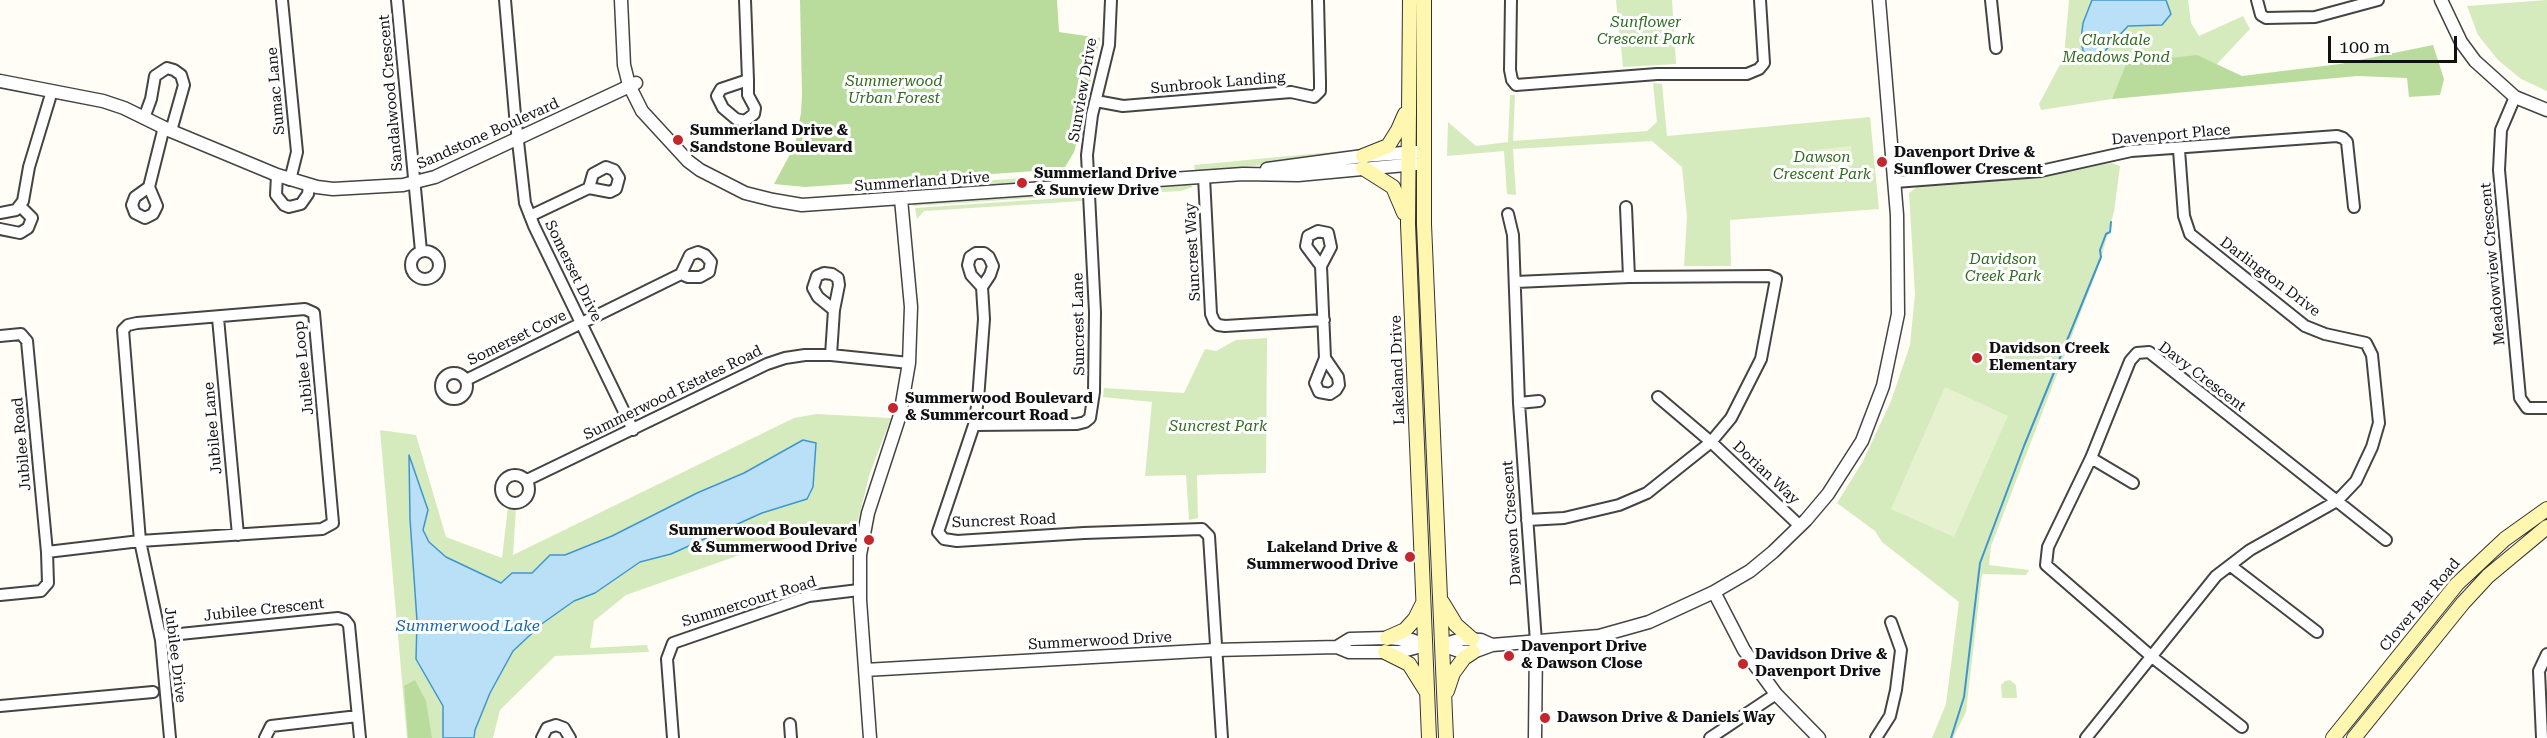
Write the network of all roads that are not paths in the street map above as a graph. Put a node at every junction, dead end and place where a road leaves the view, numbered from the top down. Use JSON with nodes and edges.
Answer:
{"nodes":[{"id":1,"x":282,"y":0,"type":"edge"},
{"id":2,"x":397,"y":0,"type":"edge"},
{"id":3,"x":505,"y":0,"type":"edge"},
{"id":4,"x":621,"y":0,"type":"edge"},
{"id":5,"x":745,"y":0,"type":"edge"},
{"id":6,"x":1111,"y":0,"type":"edge"},
{"id":7,"x":1318,"y":0,"type":"edge"},
{"id":8,"x":1410,"y":0,"type":"edge"},
{"id":9,"x":1424,"y":0,"type":"edge"},
{"id":10,"x":1511,"y":0,"type":"edge"},
{"id":11,"x":1760,"y":0,"type":"edge"},
{"id":12,"x":1879,"y":0,"type":"edge"},
{"id":13,"x":1991,"y":0,"type":"edge"},
{"id":14,"x":2257,"y":0,"type":"edge"},
{"id":15,"x":2378,"y":0,"type":"edge"},
{"id":16,"x":2441,"y":0,"type":"edge"},
{"id":17,"x":1996,"y":48,"type":"dead end"},
{"id":18,"x":748,"y":80,"type":"dead end"},
{"id":19,"x":0,"y":81,"type":"edge"},
{"id":20,"x":633,"y":84,"type":"junction"},
{"id":21,"x":52,"y":92,"type":"junction"},
{"id":22,"x":2515,"y":97,"type":"junction"},
{"id":23,"x":1096,"y":101,"type":"junction"},
{"id":24,"x":1408,"y":106,"type":"junction"},
{"id":25,"x":2547,"y":110,"type":"edge"},
{"id":26,"x":144,"y":118,"type":"junction"},
{"id":27,"x":168,"y":129,"type":"junction"},
{"id":28,"x":518,"y":140,"type":"junction"},
{"id":29,"x":2179,"y":150,"type":"junction"},
{"id":30,"x":1423,"y":158,"type":"junction"},
{"id":31,"x":1407,"y":159,"type":"junction"},
{"id":32,"x":1363,"y":162,"type":"junction"},
{"id":33,"x":277,"y":175,"type":"junction"},
{"id":34,"x":1204,"y":177,"type":"junction"},
{"id":35,"x":290,"y":180,"type":"junction"},
{"id":36,"x":414,"y":182,"type":"junction"},
{"id":37,"x":1895,"y":182,"type":"junction"},
{"id":38,"x":309,"y":185,"type":"junction"},
{"id":39,"x":1089,"y":185,"type":"junction"},
{"id":40,"x":149,"y":187,"type":"dead end"},
{"id":41,"x":589,"y":188,"type":"dead end"},
{"id":42,"x":901,"y":199,"type":"junction"},
{"id":43,"x":20,"y":206,"type":"junction"},
{"id":44,"x":1626,"y":207,"type":"dead end"},
{"id":45,"x":2354,"y":207,"type":"dead end"},
{"id":46,"x":0,"y":213,"type":"edge"},
{"id":47,"x":1508,"y":214,"type":"dead end"},
{"id":48,"x":530,"y":216,"type":"junction"},
{"id":49,"x":1408,"y":224,"type":"junction"},
{"id":50,"x":0,"y":229,"type":"edge"},
{"id":51,"x":421,"y":251,"type":"dead end"},
{"id":52,"x":1321,"y":266,"type":"dead end"},
{"id":53,"x":681,"y":274,"type":"dead end"},
{"id":54,"x":1629,"y":277,"type":"junction"},
{"id":55,"x":1516,"y":282,"type":"junction"},
{"id":56,"x":982,"y":286,"type":"dead end"},
{"id":57,"x":834,"y":310,"type":"dead end"},
{"id":58,"x":218,"y":318,"type":"junction"},
{"id":59,"x":1324,"y":320,"type":"junction"},
{"id":60,"x":581,"y":324,"type":"junction"},
{"id":61,"x":0,"y":336,"type":"edge"},
{"id":62,"x":831,"y":355,"type":"junction"},
{"id":63,"x":1325,"y":358,"type":"dead end"},
{"id":64,"x":909,"y":363,"type":"junction"},
{"id":65,"x":466,"y":380,"type":"dead end"},
{"id":66,"x":1658,"y":396,"type":"dead end"},
{"id":67,"x":1539,"y":401,"type":"dead end"},
{"id":68,"x":1519,"y":403,"type":"junction"},
{"id":69,"x":2547,"y":408,"type":"edge"},
{"id":70,"x":974,"y":425,"type":"junction"},
{"id":71,"x":633,"y":430,"type":"junction"},
{"id":72,"x":1711,"y":442,"type":"junction"},
{"id":73,"x":2091,"y":458,"type":"junction"},
{"id":74,"x":527,"y":480,"type":"dead end"},
{"id":75,"x":2133,"y":483,"type":"dead end"},
{"id":76,"x":2337,"y":501,"type":"junction"},
{"id":77,"x":2547,"y":508,"type":"edge"},
{"id":78,"x":1527,"y":520,"type":"junction"},
{"id":79,"x":1800,"y":526,"type":"junction"},
{"id":80,"x":2547,"y":527,"type":"edge"},
{"id":81,"x":238,"y":535,"type":"junction"},
{"id":82,"x":2386,"y":540,"type":"dead end"},
{"id":83,"x":140,"y":541,"type":"junction"},
{"id":84,"x":47,"y":552,"type":"junction"},
{"id":85,"x":2231,"y":566,"type":"junction"},
{"id":86,"x":859,"y":590,"type":"junction"},
{"id":87,"x":1714,"y":592,"type":"junction"},
{"id":88,"x":0,"y":595,"type":"edge"},
{"id":89,"x":1440,"y":598,"type":"junction"},
{"id":90,"x":1424,"y":602,"type":"junction"},
{"id":91,"x":1891,"y":622,"type":"dead end"},
{"id":92,"x":1434,"y":630,"type":"junction"},
{"id":93,"x":2318,"y":632,"type":"dead end"},
{"id":94,"x":160,"y":636,"type":"junction"},
{"id":95,"x":1387,"y":638,"type":"junction"},
{"id":96,"x":1536,"y":642,"type":"junction"},
{"id":97,"x":1425,"y":645,"type":"junction"},
{"id":98,"x":1442,"y":645,"type":"junction"},
{"id":99,"x":1472,"y":646,"type":"junction"},
{"id":100,"x":1337,"y":647,"type":"junction"},
{"id":101,"x":1215,"y":651,"type":"junction"},
{"id":102,"x":1385,"y":652,"type":"junction"},
{"id":103,"x":2547,"y":654,"type":"edge"},
{"id":104,"x":2152,"y":657,"type":"junction"},
{"id":105,"x":1435,"y":659,"type":"junction"},
{"id":106,"x":865,"y":670,"type":"junction"},
{"id":107,"x":1443,"y":684,"type":"junction"},
{"id":108,"x":1427,"y":687,"type":"junction"},
{"id":109,"x":153,"y":692,"type":"dead end"},
{"id":110,"x":1776,"y":694,"type":"junction"},
{"id":111,"x":1444,"y":705,"type":"junction"},
{"id":112,"x":0,"y":706,"type":"edge"},
{"id":113,"x":358,"y":716,"type":"junction"},
{"id":114,"x":790,"y":724,"type":"dead end"},
{"id":115,"x":2242,"y":727,"type":"dead end"},
{"id":116,"x":170,"y":738,"type":"edge"},
{"id":117,"x":265,"y":738,"type":"edge"},
{"id":118,"x":360,"y":738,"type":"edge"},
{"id":119,"x":542,"y":738,"type":"edge"},
{"id":120,"x":570,"y":738,"type":"edge"},
{"id":121,"x":673,"y":738,"type":"edge"},
{"id":122,"x":791,"y":738,"type":"edge"},
{"id":123,"x":870,"y":738,"type":"edge"},
{"id":124,"x":1222,"y":738,"type":"edge"},
{"id":125,"x":1429,"y":738,"type":"edge"},
{"id":126,"x":1446,"y":738,"type":"edge"},
{"id":127,"x":1535,"y":738,"type":"edge"},
{"id":128,"x":1710,"y":738,"type":"edge"},
{"id":129,"x":1819,"y":738,"type":"edge"},
{"id":130,"x":1876,"y":738,"type":"edge"},
{"id":131,"x":2086,"y":738,"type":"edge"},
{"id":132,"x":2332,"y":738,"type":"edge"},
{"id":133,"x":2354,"y":738,"type":"edge"},
{"id":134,"x":2542,"y":738,"type":"edge"}],
"edges":[{"from":1,"to":35,"type":"street","name":"Sumac Lane"},
{"from":2,"to":36,"type":"street","name":"Sandalwood Crescent"},
{"from":3,"to":28,"type":"street","name":"Somerset Drive"},
{"from":4,"to":20,"type":"street"},
{"from":5,"to":18,"type":"street"},
{"from":6,"to":23,"type":"street","name":"Sunview Drive"},
{"from":7,"to":23,"type":"street","name":"Sunbrook Landing"},
{"from":8,"to":24,"type":"main road","name":"Lakeland Drive"},
{"from":9,"to":30,"type":"main road"},
{"from":10,"to":11,"type":"street"},
{"from":12,"to":37,"type":"street"},
{"from":13,"to":17,"type":"street"},
{"from":14,"to":15,"type":"street"},
{"from":16,"to":22,"type":"street"},
{"from":19,"to":21,"type":"street","name":"Sandstone Boulevard"},
{"from":20,"to":28,"type":"street","name":"Sandstone Boulevard"},
{"from":20,"to":42,"type":"street","name":"Summerland Drive"},
{"from":21,"to":26,"type":"street","name":"Sandstone Boulevard"},
{"from":21,"to":43,"type":"street"},
{"from":22,"to":25,"type":"street"},
{"from":22,"to":69,"type":"street","name":"Meadowview Crescent"},
{"from":23,"to":39,"type":"street","name":"Sunview Drive"},
{"from":24,"to":31,"type":"main road","name":"Lakeland Drive"},
{"from":24,"to":32,"type":"main road"},
{"from":26,"to":27,"type":"street","name":"Sandstone Boulevard"},
{"from":26,"to":27,"type":"street"},
{"from":27,"to":33,"type":"street","name":"Sandstone Boulevard"},
{"from":27,"to":40,"type":"street"},
{"from":28,"to":36,"type":"street","name":"Sandstone Boulevard"},
{"from":28,"to":48,"type":"street","name":"Somerset Drive"},
{"from":29,"to":37,"type":"street","name":"Davenport Place"},
{"from":29,"to":45,"type":"street","name":"Davenport Place"},
{"from":29,"to":76,"type":"street","name":"Darlington Drive"},
{"from":30,"to":31,"type":"street","name":"Summerland Drive"},
{"from":30,"to":89,"type":"main road"},
{"from":31,"to":32,"type":"street","name":"Summerland Drive"},
{"from":31,"to":49,"type":"main road","name":"Lakeland Drive"},
{"from":32,"to":34,"type":"street","name":"Summerland Drive"},
{"from":32,"to":49,"type":"main road"},
{"from":33,"to":35,"type":"street","name":"Sandstone Boulevard"},
{"from":33,"to":38,"type":"street"},
{"from":34,"to":39,"type":"street","name":"Summerland Drive"},
{"from":34,"to":59,"type":"street","name":"Suncrest Way"},
{"from":35,"to":38,"type":"street","name":"Sandstone Boulevard"},
{"from":36,"to":38,"type":"street","name":"Sandstone Boulevard"},
{"from":36,"to":51,"type":"street","name":"Sandalwood Crescent"},
{"from":37,"to":79,"type":"street"},
{"from":39,"to":42,"type":"street","name":"Summerland Drive"},
{"from":39,"to":70,"type":"street","name":"Suncrest Lane"},
{"from":41,"to":48,"type":"street"},
{"from":42,"to":64,"type":"street"},
{"from":43,"to":46,"type":"street"},
{"from":43,"to":50,"type":"street"},
{"from":44,"to":54,"type":"street"},
{"from":47,"to":55,"type":"street","name":"Dawson Crescent"},
{"from":48,"to":60,"type":"street","name":"Somerset Drive"},
{"from":49,"to":90,"type":"main road","name":"Lakeland Drive"},
{"from":52,"to":59,"type":"street"},
{"from":53,"to":60,"type":"street","name":"Somerset Cove"},
{"from":54,"to":55,"type":"street"},
{"from":54,"to":72,"type":"street","name":"Dorian Way"},
{"from":55,"to":68,"type":"street","name":"Dawson Crescent"},
{"from":56,"to":70,"type":"street","name":"Suncrest Road"},
{"from":57,"to":62,"type":"street"},
{"from":58,"to":81,"type":"street","name":"Jubilee Lane"},
{"from":58,"to":81,"type":"street","name":"Jubilee Loop"},
{"from":58,"to":83,"type":"street","name":"Jubilee Loop"},
{"from":59,"to":63,"type":"street"},
{"from":60,"to":65,"type":"street","name":"Somerset Cove"},
{"from":60,"to":71,"type":"street","name":"Somerset Drive"},
{"from":61,"to":84,"type":"street","name":"Jubilee Road"},
{"from":62,"to":64,"type":"street","name":"Summerwood Estates Road"},
{"from":62,"to":71,"type":"street","name":"Summerwood Estates Road"},
{"from":64,"to":86,"type":"street"},
{"from":66,"to":72,"type":"street","name":"Dorian Way"},
{"from":67,"to":68,"type":"street"},
{"from":68,"to":78,"type":"street","name":"Dawson Crescent"},
{"from":70,"to":101,"type":"street","name":"Suncrest Road"},
{"from":71,"to":74,"type":"street","name":"Summerwood Estates Road"},
{"from":72,"to":78,"type":"street","name":"Dorian Way"},
{"from":72,"to":79,"type":"street","name":"Dorian Way"},
{"from":73,"to":75,"type":"street"},
{"from":73,"to":76,"type":"street","name":"Davy Crescent"},
{"from":73,"to":104,"type":"street","name":"Davy Crescent"},
{"from":76,"to":82,"type":"street"},
{"from":76,"to":85,"type":"street","name":"Darlington Drive"},
{"from":77,"to":132,"type":"main road","name":"Clover Bar Road"},
{"from":78,"to":96,"type":"street","name":"Dawson Crescent"},
{"from":79,"to":87,"type":"street"},
{"from":80,"to":133,"type":"main road"},
{"from":81,"to":83,"type":"street","name":"Jubilee Loop"},
{"from":83,"to":84,"type":"street"},
{"from":83,"to":94,"type":"street","name":"Jubilee Drive"},
{"from":84,"to":88,"type":"street","name":"Jubilee Road"},
{"from":85,"to":93,"type":"street"},
{"from":85,"to":104,"type":"street","name":"Darlington Drive"},
{"from":86,"to":106,"type":"street"},
{"from":86,"to":121,"type":"street","name":"Summercourt Road"},
{"from":87,"to":96,"type":"street"},
{"from":87,"to":110,"type":"street"},
{"from":89,"to":92,"type":"main road"},
{"from":89,"to":98,"type":"main road"},
{"from":89,"to":99,"type":"main road"},
{"from":90,"to":92,"type":"main road"},
{"from":90,"to":95,"type":"main road"},
{"from":90,"to":97,"type":"main road","name":"Lakeland Drive"},
{"from":91,"to":130,"type":"street"},
{"from":92,"to":97,"type":"main road"},
{"from":92,"to":98,"type":"main road"},
{"from":94,"to":113,"type":"street","name":"Jubilee Crescent"},
{"from":94,"to":116,"type":"street","name":"Jubilee Drive"},
{"from":95,"to":97,"type":"street","name":"Summerwood Drive"},
{"from":95,"to":100,"type":"street","name":"Summerwood Drive"},
{"from":96,"to":99,"type":"street"},
{"from":96,"to":127,"type":"street"},
{"from":97,"to":102,"type":"street","name":"Summerwood Drive"},
{"from":97,"to":105,"type":"main road"},
{"from":97,"to":108,"type":"main road","name":"Lakeland Drive"},
{"from":98,"to":99,"type":"street"},
{"from":98,"to":105,"type":"main road"},
{"from":98,"to":107,"type":"main road"},
{"from":99,"to":111,"type":"main road"},
{"from":100,"to":101,"type":"street","name":"Summerwood Drive"},
{"from":100,"to":102,"type":"street","name":"Summerwood Drive"},
{"from":101,"to":106,"type":"street","name":"Summerwood Drive"},
{"from":101,"to":124,"type":"street"},
{"from":102,"to":108,"type":"main road"},
{"from":103,"to":134,"type":"street"},
{"from":104,"to":115,"type":"street"},
{"from":104,"to":131,"type":"street","name":"Darlington Drive"},
{"from":105,"to":107,"type":"main road"},
{"from":105,"to":108,"type":"main road"},
{"from":106,"to":123,"type":"street"},
{"from":107,"to":111,"type":"main road"},
{"from":108,"to":125,"type":"main road","name":"Lakeland Drive"},
{"from":109,"to":112,"type":"street"},
{"from":110,"to":128,"type":"street"},
{"from":110,"to":129,"type":"street"},
{"from":111,"to":126,"type":"main road"},
{"from":113,"to":117,"type":"street"},
{"from":113,"to":118,"type":"street","name":"Jubilee Crescent"},
{"from":114,"to":122,"type":"street"},
{"from":119,"to":120,"type":"street"}]}
